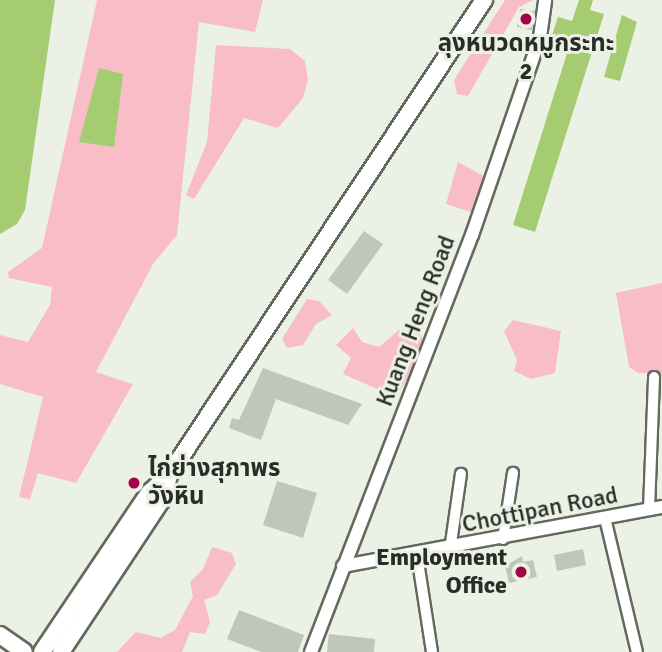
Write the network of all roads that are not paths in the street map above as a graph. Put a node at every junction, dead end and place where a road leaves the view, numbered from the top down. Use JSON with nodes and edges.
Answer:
{"nodes":[{"id":1,"x":484,"y":0,"type":"edge"},
{"id":2,"x":545,"y":0,"type":"edge"},
{"id":3,"x":654,"y":377,"type":"dead end"},
{"id":4,"x":513,"y":473,"type":"dead end"},
{"id":5,"x":461,"y":474,"type":"dead end"},
{"id":6,"x":169,"y":475,"type":"junction"},
{"id":7,"x":656,"y":508,"type":"edge"},
{"id":8,"x":605,"y":518,"type":"junction"},
{"id":9,"x":503,"y":539,"type":"junction"},
{"id":10,"x":450,"y":550,"type":"junction"},
{"id":11,"x":417,"y":555,"type":"junction"},
{"id":12,"x":344,"y":566,"type":"junction"},
{"id":13,"x":0,"y":635,"type":"edge"},
{"id":14,"x":24,"y":652,"type":"edge"},
{"id":15,"x":42,"y":652,"type":"edge"},
{"id":16,"x":61,"y":652,"type":"edge"},
{"id":17,"x":311,"y":652,"type":"edge"},
{"id":18,"x":432,"y":652,"type":"edge"},
{"id":19,"x":637,"y":652,"type":"edge"}],
"edges":[{"from":1,"to":6,"type":"main road"},
{"from":2,"to":12,"type":"street","name":"Kuang Heng Road"},
{"from":3,"to":7,"type":"street"},
{"from":4,"to":9,"type":"street"},
{"from":5,"to":10,"type":"street"},
{"from":6,"to":15,"type":"main road"},
{"from":6,"to":16,"type":"main road"},
{"from":7,"to":8,"type":"street","name":"Chottipan Road"},
{"from":8,"to":9,"type":"street","name":"Chottipan Road"},
{"from":8,"to":19,"type":"street"},
{"from":9,"to":10,"type":"street","name":"Chottipan Road"},
{"from":10,"to":11,"type":"street","name":"Chottipan Road"},
{"from":11,"to":12,"type":"street","name":"Chottipan Road"},
{"from":11,"to":18,"type":"street"},
{"from":12,"to":17,"type":"street","name":"Kuang Heng Road"},
{"from":13,"to":14,"type":"main road"}]}
